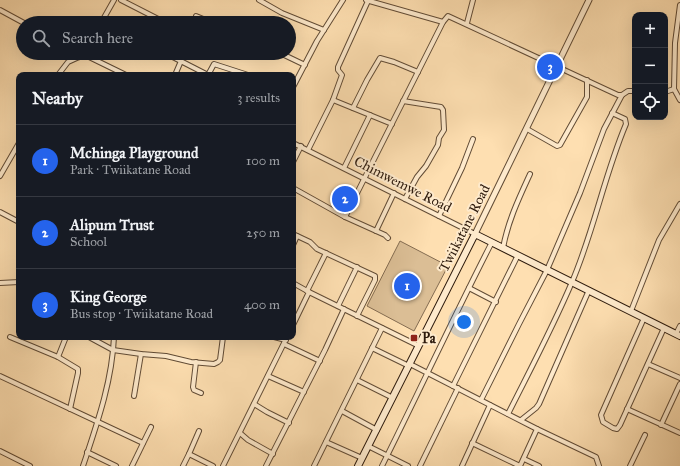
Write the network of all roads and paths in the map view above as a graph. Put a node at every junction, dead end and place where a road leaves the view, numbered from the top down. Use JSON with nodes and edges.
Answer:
{"nodes":[{"id":1,"x":114,"y":0,"type":"edge"},
{"id":2,"x":121,"y":0,"type":"edge"},
{"id":3,"x":259,"y":0,"type":"edge"},
{"id":4,"x":343,"y":0,"type":"edge"},
{"id":5,"x":367,"y":0,"type":"edge"},
{"id":6,"x":473,"y":0,"type":"edge"},
{"id":7,"x":589,"y":0,"type":"edge"},
{"id":8,"x":680,"y":5,"type":"edge"},
{"id":9,"x":0,"y":11,"type":"edge"},
{"id":10,"x":106,"y":16,"type":"edge"},
{"id":11,"x":152,"y":16,"type":"edge"},
{"id":12,"x":289,"y":16,"type":"edge"},
{"id":13,"x":16,"y":19,"type":"edge"},
{"id":14,"x":296,"y":19,"type":"edge"},
{"id":15,"x":443,"y":22,"type":"junction"},
{"id":16,"x":467,"y":23,"type":"junction"},
{"id":17,"x":324,"y":30,"type":"junction"},
{"id":18,"x":72,"y":60,"type":"edge"},
{"id":19,"x":95,"y":60,"type":"edge"},
{"id":20,"x":296,"y":60,"type":"edge"},
{"id":21,"x":181,"y":61,"type":"joint"},
{"id":22,"x":305,"y":64,"type":"junction"},
{"id":23,"x":558,"y":66,"type":"junction"},
{"id":24,"x":60,"y":72,"type":"edge"},
{"id":25,"x":120,"y":72,"type":"edge"},
{"id":26,"x":176,"y":72,"type":"edge"},
{"id":27,"x":202,"y":72,"type":"edge"},
{"id":28,"x":210,"y":72,"type":"edge"},
{"id":29,"x":239,"y":72,"type":"edge"},
{"id":30,"x":418,"y":72,"type":"junction"},
{"id":31,"x":587,"y":80,"type":"junction"},
{"id":32,"x":296,"y":81,"type":"edge"},
{"id":33,"x":674,"y":89,"type":"junction"},
{"id":34,"x":632,"y":91,"type":"edge"},
{"id":35,"x":668,"y":91,"type":"edge"},
{"id":36,"x":622,"y":95,"type":"junction"},
{"id":37,"x":333,"y":100,"type":"junction"},
{"id":38,"x":680,"y":100,"type":"edge"},
{"id":39,"x":403,"y":102,"type":"junction"},
{"id":40,"x":353,"y":108,"type":"junction"},
{"id":41,"x":612,"y":113,"type":"junction"},
{"id":42,"x":370,"y":115,"type":"junction"},
{"id":43,"x":392,"y":124,"type":"junction"},
{"id":44,"x":527,"y":129,"type":"junction"},
{"id":45,"x":473,"y":139,"type":"dead end"},
{"id":46,"x":296,"y":144,"type":"edge"},
{"id":47,"x":301,"y":146,"type":"junction"},
{"id":48,"x":16,"y":148,"type":"edge"},
{"id":49,"x":308,"y":150,"type":"junction"},
{"id":50,"x":296,"y":156,"type":"edge"},
{"id":51,"x":344,"y":168,"type":"junction"},
{"id":52,"x":530,"y":174,"type":"dead end"},
{"id":53,"x":0,"y":176,"type":"edge"},
{"id":54,"x":364,"y":178,"type":"junction"},
{"id":55,"x":296,"y":190,"type":"edge"},
{"id":56,"x":394,"y":193,"type":"junction"},
{"id":57,"x":405,"y":199,"type":"junction"},
{"id":58,"x":680,"y":204,"type":"edge"},
{"id":59,"x":0,"y":212,"type":"edge"},
{"id":60,"x":439,"y":216,"type":"junction"},
{"id":61,"x":345,"y":217,"type":"junction"},
{"id":62,"x":16,"y":220,"type":"edge"},
{"id":63,"x":376,"y":231,"type":"junction"},
{"id":64,"x":475,"y":234,"type":"junction"},
{"id":65,"x":296,"y":235,"type":"edge"},
{"id":66,"x":388,"y":238,"type":"dead end"},
{"id":67,"x":492,"y":242,"type":"junction"},
{"id":68,"x":503,"y":248,"type":"junction"},
{"id":69,"x":326,"y":253,"type":"junction"},
{"id":70,"x":518,"y":255,"type":"junction"},
{"id":71,"x":357,"y":267,"type":"junction"},
{"id":72,"x":547,"y":270,"type":"junction"},
{"id":73,"x":16,"y":282,"type":"edge"},
{"id":74,"x":572,"y":282,"type":"junction"},
{"id":75,"x":0,"y":283,"type":"edge"},
{"id":76,"x":296,"y":285,"type":"edge"},
{"id":77,"x":469,"y":288,"type":"junction"},
{"id":78,"x":589,"y":290,"type":"junction"},
{"id":79,"x":308,"y":292,"type":"junction"},
{"id":80,"x":496,"y":302,"type":"junction"},
{"id":81,"x":338,"y":306,"type":"junction"},
{"id":82,"x":344,"y":309,"type":"junction"},
{"id":83,"x":631,"y":311,"type":"junction"},
{"id":84,"x":357,"y":316,"type":"junction"},
{"id":85,"x":296,"y":318,"type":"edge"},
{"id":86,"x":644,"y":318,"type":"junction"},
{"id":87,"x":680,"y":326,"type":"edge"},
{"id":88,"x":382,"y":328,"type":"junction"},
{"id":89,"x":664,"y":328,"type":"junction"},
{"id":90,"x":678,"y":335,"type":"edge"},
{"id":91,"x":10,"y":337,"type":"dead end"},
{"id":92,"x":16,"y":340,"type":"edge"},
{"id":93,"x":17,"y":340,"type":"edge"},
{"id":94,"x":65,"y":340,"type":"edge"},
{"id":95,"x":95,"y":340,"type":"edge"},
{"id":96,"x":114,"y":340,"type":"edge"},
{"id":97,"x":223,"y":340,"type":"edge"},
{"id":98,"x":286,"y":340,"type":"edge"},
{"id":99,"x":419,"y":346,"type":"junction"},
{"id":100,"x":372,"y":348,"type":"junction"},
{"id":101,"x":113,"y":350,"type":"junction"},
{"id":102,"x":141,"y":354,"type":"junction"},
{"id":103,"x":58,"y":357,"type":"junction"},
{"id":104,"x":320,"y":361,"type":"junction"},
{"id":105,"x":196,"y":362,"type":"junction"},
{"id":106,"x":648,"y":364,"type":"junction"},
{"id":107,"x":409,"y":365,"type":"junction"},
{"id":108,"x":428,"y":373,"type":"junction"},
{"id":109,"x":0,"y":376,"type":"edge"},
{"id":110,"x":268,"y":376,"type":"junction"},
{"id":111,"x":680,"y":378,"type":"edge"},
{"id":112,"x":357,"y":380,"type":"junction"},
{"id":113,"x":680,"y":384,"type":"edge"},
{"id":114,"x":453,"y":386,"type":"junction"},
{"id":115,"x":458,"y":388,"type":"junction"},
{"id":116,"x":304,"y":392,"type":"junction"},
{"id":117,"x":201,"y":393,"type":"dead end"},
{"id":118,"x":134,"y":396,"type":"dead end"},
{"id":119,"x":393,"y":398,"type":"junction"},
{"id":120,"x":481,"y":400,"type":"junction"},
{"id":121,"x":254,"y":404,"type":"junction"},
{"id":122,"x":490,"y":405,"type":"junction"},
{"id":123,"x":70,"y":409,"type":"junction"},
{"id":124,"x":627,"y":409,"type":"junction"},
{"id":125,"x":342,"y":412,"type":"junction"},
{"id":126,"x":508,"y":414,"type":"junction"},
{"id":127,"x":521,"y":420,"type":"junction"},
{"id":128,"x":97,"y":422,"type":"junction"},
{"id":129,"x":289,"y":423,"type":"junction"},
{"id":130,"x":661,"y":425,"type":"junction"},
{"id":131,"x":151,"y":427,"type":"dead end"},
{"id":132,"x":538,"y":429,"type":"junction"},
{"id":133,"x":377,"y":430,"type":"junction"},
{"id":134,"x":199,"y":431,"type":"dead end"},
{"id":135,"x":240,"y":433,"type":"junction"},
{"id":136,"x":680,"y":433,"type":"edge"},
{"id":137,"x":645,"y":435,"type":"dead end"},
{"id":138,"x":326,"y":442,"type":"junction"},
{"id":139,"x":143,"y":443,"type":"junction"},
{"id":140,"x":472,"y":443,"type":"junction"},
{"id":141,"x":368,"y":446,"type":"junction"},
{"id":142,"x":0,"y":452,"type":"edge"},
{"id":143,"x":87,"y":452,"type":"junction"},
{"id":144,"x":189,"y":454,"type":"junction"},
{"id":145,"x":273,"y":454,"type":"junction"},
{"id":146,"x":387,"y":456,"type":"junction"},
{"id":147,"x":362,"y":458,"type":"junction"},
{"id":148,"x":524,"y":459,"type":"junction"},
{"id":149,"x":30,"y":466,"type":"edge"},
{"id":150,"x":83,"y":466,"type":"edge"},
{"id":151,"x":116,"y":466,"type":"edge"},
{"id":152,"x":132,"y":466,"type":"edge"},
{"id":153,"x":183,"y":466,"type":"edge"},
{"id":154,"x":213,"y":466,"type":"edge"},
{"id":155,"x":223,"y":466,"type":"edge"},
{"id":156,"x":266,"y":466,"type":"edge"},
{"id":157,"x":314,"y":466,"type":"edge"},
{"id":158,"x":358,"y":466,"type":"edge"},
{"id":159,"x":382,"y":466,"type":"edge"},
{"id":160,"x":408,"y":466,"type":"edge"},
{"id":161,"x":420,"y":466,"type":"edge"},
{"id":162,"x":462,"y":466,"type":"edge"},
{"id":163,"x":520,"y":466,"type":"edge"},
{"id":164,"x":539,"y":466,"type":"edge"},
{"id":165,"x":599,"y":466,"type":"edge"},
{"id":166,"x":630,"y":466,"type":"edge"}],
"edges":[{"from":1,"to":10,"type":"street"},
{"from":2,"to":11,"type":"street"},
{"from":3,"to":12,"type":"street"},
{"from":4,"to":17,"type":"street"},
{"from":5,"to":15,"type":"street"},
{"from":5,"to":37,"type":"street"},
{"from":6,"to":16,"type":"street"},
{"from":7,"to":23,"type":"street","name":"Twiikatane Road"},
{"from":8,"to":33,"type":"street"},
{"from":9,"to":13,"type":"street"},
{"from":14,"to":17,"type":"street"},
{"from":15,"to":16,"type":"street"},
{"from":15,"to":30,"type":"street"},
{"from":16,"to":23,"type":"street"},
{"from":17,"to":22,"type":"street"},
{"from":18,"to":24,"type":"street"},
{"from":19,"to":25,"type":"street"},
{"from":20,"to":22,"type":"street"},
{"from":21,"to":26,"type":"street"},
{"from":21,"to":27,"type":"street"},
{"from":22,"to":32,"type":"street"},
{"from":23,"to":31,"type":"street"},
{"from":23,"to":44,"type":"street","name":"Twiikatane Road"},
{"from":28,"to":29,"type":"street"},
{"from":30,"to":39,"type":"street"},
{"from":30,"to":40,"type":"street"},
{"from":31,"to":36,"type":"street"},
{"from":31,"to":44,"type":"street"},
{"from":33,"to":35,"type":"street"},
{"from":33,"to":38,"type":"street"},
{"from":34,"to":36,"type":"street"},
{"from":36,"to":41,"type":"street"},
{"from":37,"to":40,"type":"street"},
{"from":37,"to":49,"type":"street"},
{"from":39,"to":43,"type":"street"},
{"from":39,"to":57,"type":"street"},
{"from":40,"to":42,"type":"street"},
{"from":41,"to":72,"type":"street"},
{"from":41,"to":74,"type":"street"},
{"from":42,"to":43,"type":"street"},
{"from":42,"to":51,"type":"street"},
{"from":43,"to":54,"type":"street"},
{"from":44,"to":64,"type":"street","name":"Twiikatane Road"},
{"from":45,"to":60,"type":"street"},
{"from":46,"to":47,"type":"street","name":"Chimwemwe Road"},
{"from":47,"to":49,"type":"street","name":"Chimwemwe Road"},
{"from":47,"to":50,"type":"street"},
{"from":48,"to":53,"type":"street"},
{"from":49,"to":51,"type":"street","name":"Chimwemwe Road"},
{"from":51,"to":54,"type":"street","name":"Chimwemwe Road"},
{"from":52,"to":68,"type":"street"},
{"from":54,"to":56,"type":"street","name":"Chimwemwe Road"},
{"from":54,"to":61,"type":"street"},
{"from":55,"to":61,"type":"street"},
{"from":56,"to":57,"type":"street","name":"Chimwemwe Road"},
{"from":56,"to":63,"type":"street"},
{"from":57,"to":60,"type":"street","name":"Chimwemwe Road"},
{"from":58,"to":83,"type":"street"},
{"from":59,"to":62,"type":"street"},
{"from":60,"to":64,"type":"street","name":"Chimwemwe Road"},
{"from":61,"to":63,"type":"street"},
{"from":63,"to":66,"type":"street"},
{"from":64,"to":67,"type":"main road","name":"Chimwemwe Road"},
{"from":64,"to":99,"type":"main road","name":"Twiikatane Road"},
{"from":65,"to":69,"type":"street"},
{"from":67,"to":68,"type":"main road","name":"Chimwemwe Road"},
{"from":67,"to":77,"type":"street"},
{"from":68,"to":70,"type":"main road","name":"Chimwemwe Road"},
{"from":69,"to":71,"type":"street"},
{"from":69,"to":79,"type":"street"},
{"from":70,"to":72,"type":"main road","name":"Chimwemwe Road"},
{"from":70,"to":80,"type":"street"},
{"from":71,"to":81,"type":"street"},
{"from":71,"to":84,"type":"street"},
{"from":72,"to":74,"type":"main road","name":"Chimwemwe Road"},
{"from":72,"to":120,"type":"street"},
{"from":73,"to":75,"type":"street"},
{"from":74,"to":78,"type":"main road","name":"Chimwemwe Road"},
{"from":74,"to":126,"type":"street"},
{"from":76,"to":79,"type":"street"},
{"from":77,"to":80,"type":"street"},
{"from":77,"to":108,"type":"street"},
{"from":78,"to":83,"type":"main road","name":"Chimwemwe Road"},
{"from":78,"to":127,"type":"street"},
{"from":79,"to":81,"type":"street"},
{"from":79,"to":85,"type":"street"},
{"from":80,"to":114,"type":"street"},
{"from":81,"to":82,"type":"street"},
{"from":82,"to":84,"type":"street"},
{"from":82,"to":104,"type":"street"},
{"from":83,"to":86,"type":"main road","name":"Chimwemwe Road"},
{"from":84,"to":88,"type":"street"},
{"from":86,"to":89,"type":"main road","name":"Chimwemwe Road"},
{"from":86,"to":124,"type":"street"},
{"from":87,"to":90,"type":"street"},
{"from":88,"to":99,"type":"street"},
{"from":88,"to":100,"type":"street"},
{"from":89,"to":90,"type":"main road","name":"Chimwemwe Road"},
{"from":89,"to":106,"type":"street"},
{"from":91,"to":92,"type":"street"},
{"from":93,"to":103,"type":"street"},
{"from":94,"to":103,"type":"street"},
{"from":95,"to":101,"type":"street"},
{"from":96,"to":101,"type":"street"},
{"from":97,"to":105,"type":"street"},
{"from":98,"to":104,"type":"street"},
{"from":98,"to":110,"type":"street"},
{"from":99,"to":107,"type":"main road","name":"Twiikatane Road"},
{"from":100,"to":107,"type":"street"},
{"from":100,"to":112,"type":"street"},
{"from":101,"to":102,"type":"street"},
{"from":101,"to":128,"type":"street"},
{"from":102,"to":105,"type":"street"},
{"from":102,"to":118,"type":"street"},
{"from":103,"to":123,"type":"street"},
{"from":104,"to":116,"type":"street"},
{"from":105,"to":117,"type":"street"},
{"from":106,"to":111,"type":"street"},
{"from":106,"to":124,"type":"street"},
{"from":107,"to":108,"type":"street"},
{"from":107,"to":119,"type":"main road","name":"Twiikatane Road"},
{"from":108,"to":114,"type":"street"},
{"from":108,"to":146,"type":"street"},
{"from":109,"to":123,"type":"street"},
{"from":110,"to":116,"type":"street"},
{"from":110,"to":121,"type":"street"},
{"from":112,"to":119,"type":"street"},
{"from":112,"to":125,"type":"street"},
{"from":113,"to":130,"type":"street"},
{"from":114,"to":115,"type":"street"},
{"from":115,"to":120,"type":"street"},
{"from":115,"to":161,"type":"street"},
{"from":116,"to":129,"type":"street"},
{"from":119,"to":133,"type":"main road","name":"Twiikatane Road"},
{"from":120,"to":122,"type":"street"},
{"from":121,"to":129,"type":"street"},
{"from":121,"to":135,"type":"street"},
{"from":122,"to":126,"type":"street"},
{"from":122,"to":140,"type":"street"},
{"from":123,"to":128,"type":"street"},
{"from":124,"to":130,"type":"street"},
{"from":125,"to":133,"type":"street"},
{"from":125,"to":138,"type":"street"},
{"from":126,"to":127,"type":"street"},
{"from":127,"to":132,"type":"street"},
{"from":128,"to":139,"type":"street"},
{"from":128,"to":143,"type":"street"},
{"from":129,"to":145,"type":"street"},
{"from":130,"to":136,"type":"street"},
{"from":131,"to":139,"type":"street"},
{"from":132,"to":148,"type":"street"},
{"from":132,"to":165,"type":"street"},
{"from":133,"to":141,"type":"main road","name":"Twiikatane Road"},
{"from":134,"to":144,"type":"street"},
{"from":135,"to":145,"type":"street"},
{"from":135,"to":155,"type":"street"},
{"from":137,"to":166,"type":"street"},
{"from":138,"to":147,"type":"street"},
{"from":138,"to":157,"type":"street"},
{"from":139,"to":152,"type":"street"},
{"from":140,"to":162,"type":"street"},
{"from":140,"to":163,"type":"street"},
{"from":141,"to":146,"type":"street"},
{"from":141,"to":147,"type":"main road","name":"Twiikatane Road"},
{"from":142,"to":149,"type":"street"},
{"from":143,"to":150,"type":"street"},
{"from":143,"to":151,"type":"street"},
{"from":144,"to":153,"type":"street"},
{"from":144,"to":154,"type":"street"},
{"from":145,"to":156,"type":"street"},
{"from":146,"to":159,"type":"street"},
{"from":146,"to":160,"type":"street"},
{"from":147,"to":158,"type":"main road","name":"Twiikatane Road"},
{"from":148,"to":163,"type":"street"},
{"from":148,"to":164,"type":"street"}]}
